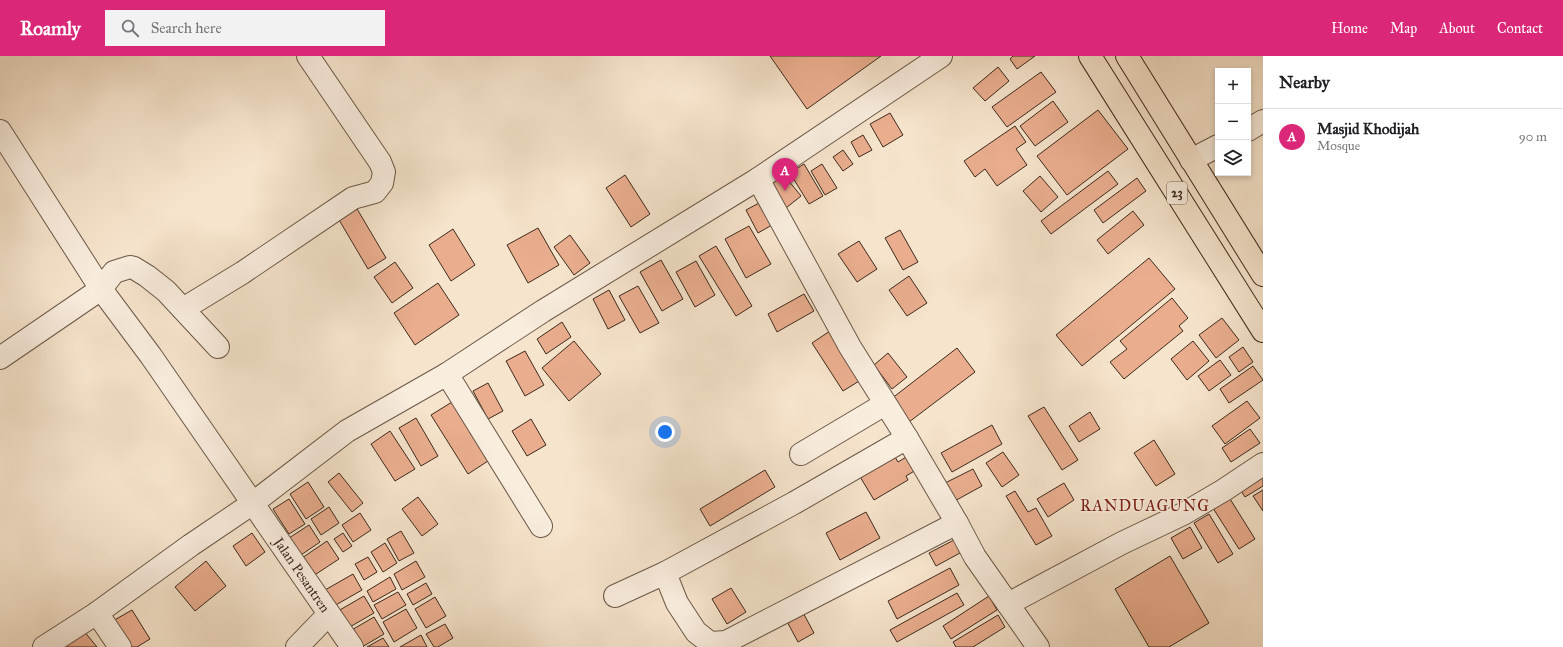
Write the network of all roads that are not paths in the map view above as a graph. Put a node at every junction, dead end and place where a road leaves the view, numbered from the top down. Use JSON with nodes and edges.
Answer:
{"nodes":[{"id":1,"x":308,"y":56,"type":"edge"},
{"id":2,"x":941,"y":56,"type":"edge"},
{"id":3,"x":1090,"y":56,"type":"edge"},
{"id":4,"x":1127,"y":56,"type":"edge"},
{"id":5,"x":1263,"y":121,"type":"edge"},
{"id":6,"x":1251,"y":128,"type":"edge"},
{"id":7,"x":4,"y":144,"type":"edge"},
{"id":8,"x":1215,"y":148,"type":"edge"},
{"id":9,"x":1191,"y":160,"type":"junction"},
{"id":10,"x":758,"y":179,"type":"junction"},
{"id":11,"x":1263,"y":275,"type":"edge"},
{"id":12,"x":101,"y":289,"type":"junction"},
{"id":13,"x":183,"y":308,"type":"junction"},
{"id":14,"x":1260,"y":318,"type":"edge"},
{"id":15,"x":218,"y":347,"type":"dead end"},
{"id":16,"x":0,"y":358,"type":"edge"},
{"id":17,"x":447,"y":374,"type":"junction"},
{"id":18,"x":885,"y":404,"type":"junction"},
{"id":19,"x":907,"y":438,"type":"junction"},
{"id":20,"x":801,"y":454,"type":"dead end"},
{"id":21,"x":1263,"y":464,"type":"edge"},
{"id":22,"x":253,"y":503,"type":"junction"},
{"id":23,"x":957,"y":523,"type":"junction"},
{"id":24,"x":541,"y":526,"type":"dead end"},
{"id":25,"x":665,"y":573,"type":"junction"},
{"id":26,"x":614,"y":596,"type":"dead end"},
{"id":27,"x":1008,"y":604,"type":"junction"},
{"id":28,"x":97,"y":613,"type":"junction"},
{"id":29,"x":329,"y":614,"type":"junction"},
{"id":30,"x":44,"y":647,"type":"edge"},
{"id":31,"x":120,"y":647,"type":"edge"},
{"id":32,"x":297,"y":647,"type":"edge"},
{"id":33,"x":352,"y":647,"type":"edge"},
{"id":34,"x":1038,"y":647,"type":"edge"}],
"edges":[{"from":1,"to":13,"type":"street"},
{"from":2,"to":10,"type":"street"},
{"from":3,"to":14,"type":"highway","number":"23"},
{"from":4,"to":9,"type":"highway","number":"23"},
{"from":5,"to":6,"type":"street"},
{"from":7,"to":12,"type":"street","name":"Jalan Pesantren"},
{"from":8,"to":9,"type":"street"},
{"from":9,"to":11,"type":"highway","number":"23"},
{"from":10,"to":17,"type":"street"},
{"from":10,"to":18,"type":"street"},
{"from":12,"to":13,"type":"street"},
{"from":12,"to":16,"type":"street"},
{"from":12,"to":22,"type":"street","name":"Jalan Pesantren"},
{"from":13,"to":15,"type":"street"},
{"from":17,"to":22,"type":"street"},
{"from":17,"to":24,"type":"street"},
{"from":18,"to":19,"type":"street"},
{"from":18,"to":20,"type":"street"},
{"from":19,"to":23,"type":"street"},
{"from":19,"to":25,"type":"street"},
{"from":21,"to":27,"type":"street"},
{"from":22,"to":28,"type":"street"},
{"from":22,"to":29,"type":"street","name":"Jalan Pesantren"},
{"from":23,"to":25,"type":"street"},
{"from":23,"to":27,"type":"street"},
{"from":25,"to":26,"type":"street"},
{"from":27,"to":34,"type":"street"},
{"from":28,"to":30,"type":"street"},
{"from":28,"to":31,"type":"street"},
{"from":29,"to":32,"type":"street"},
{"from":29,"to":33,"type":"street","name":"Jalan Pesantren"}]}
